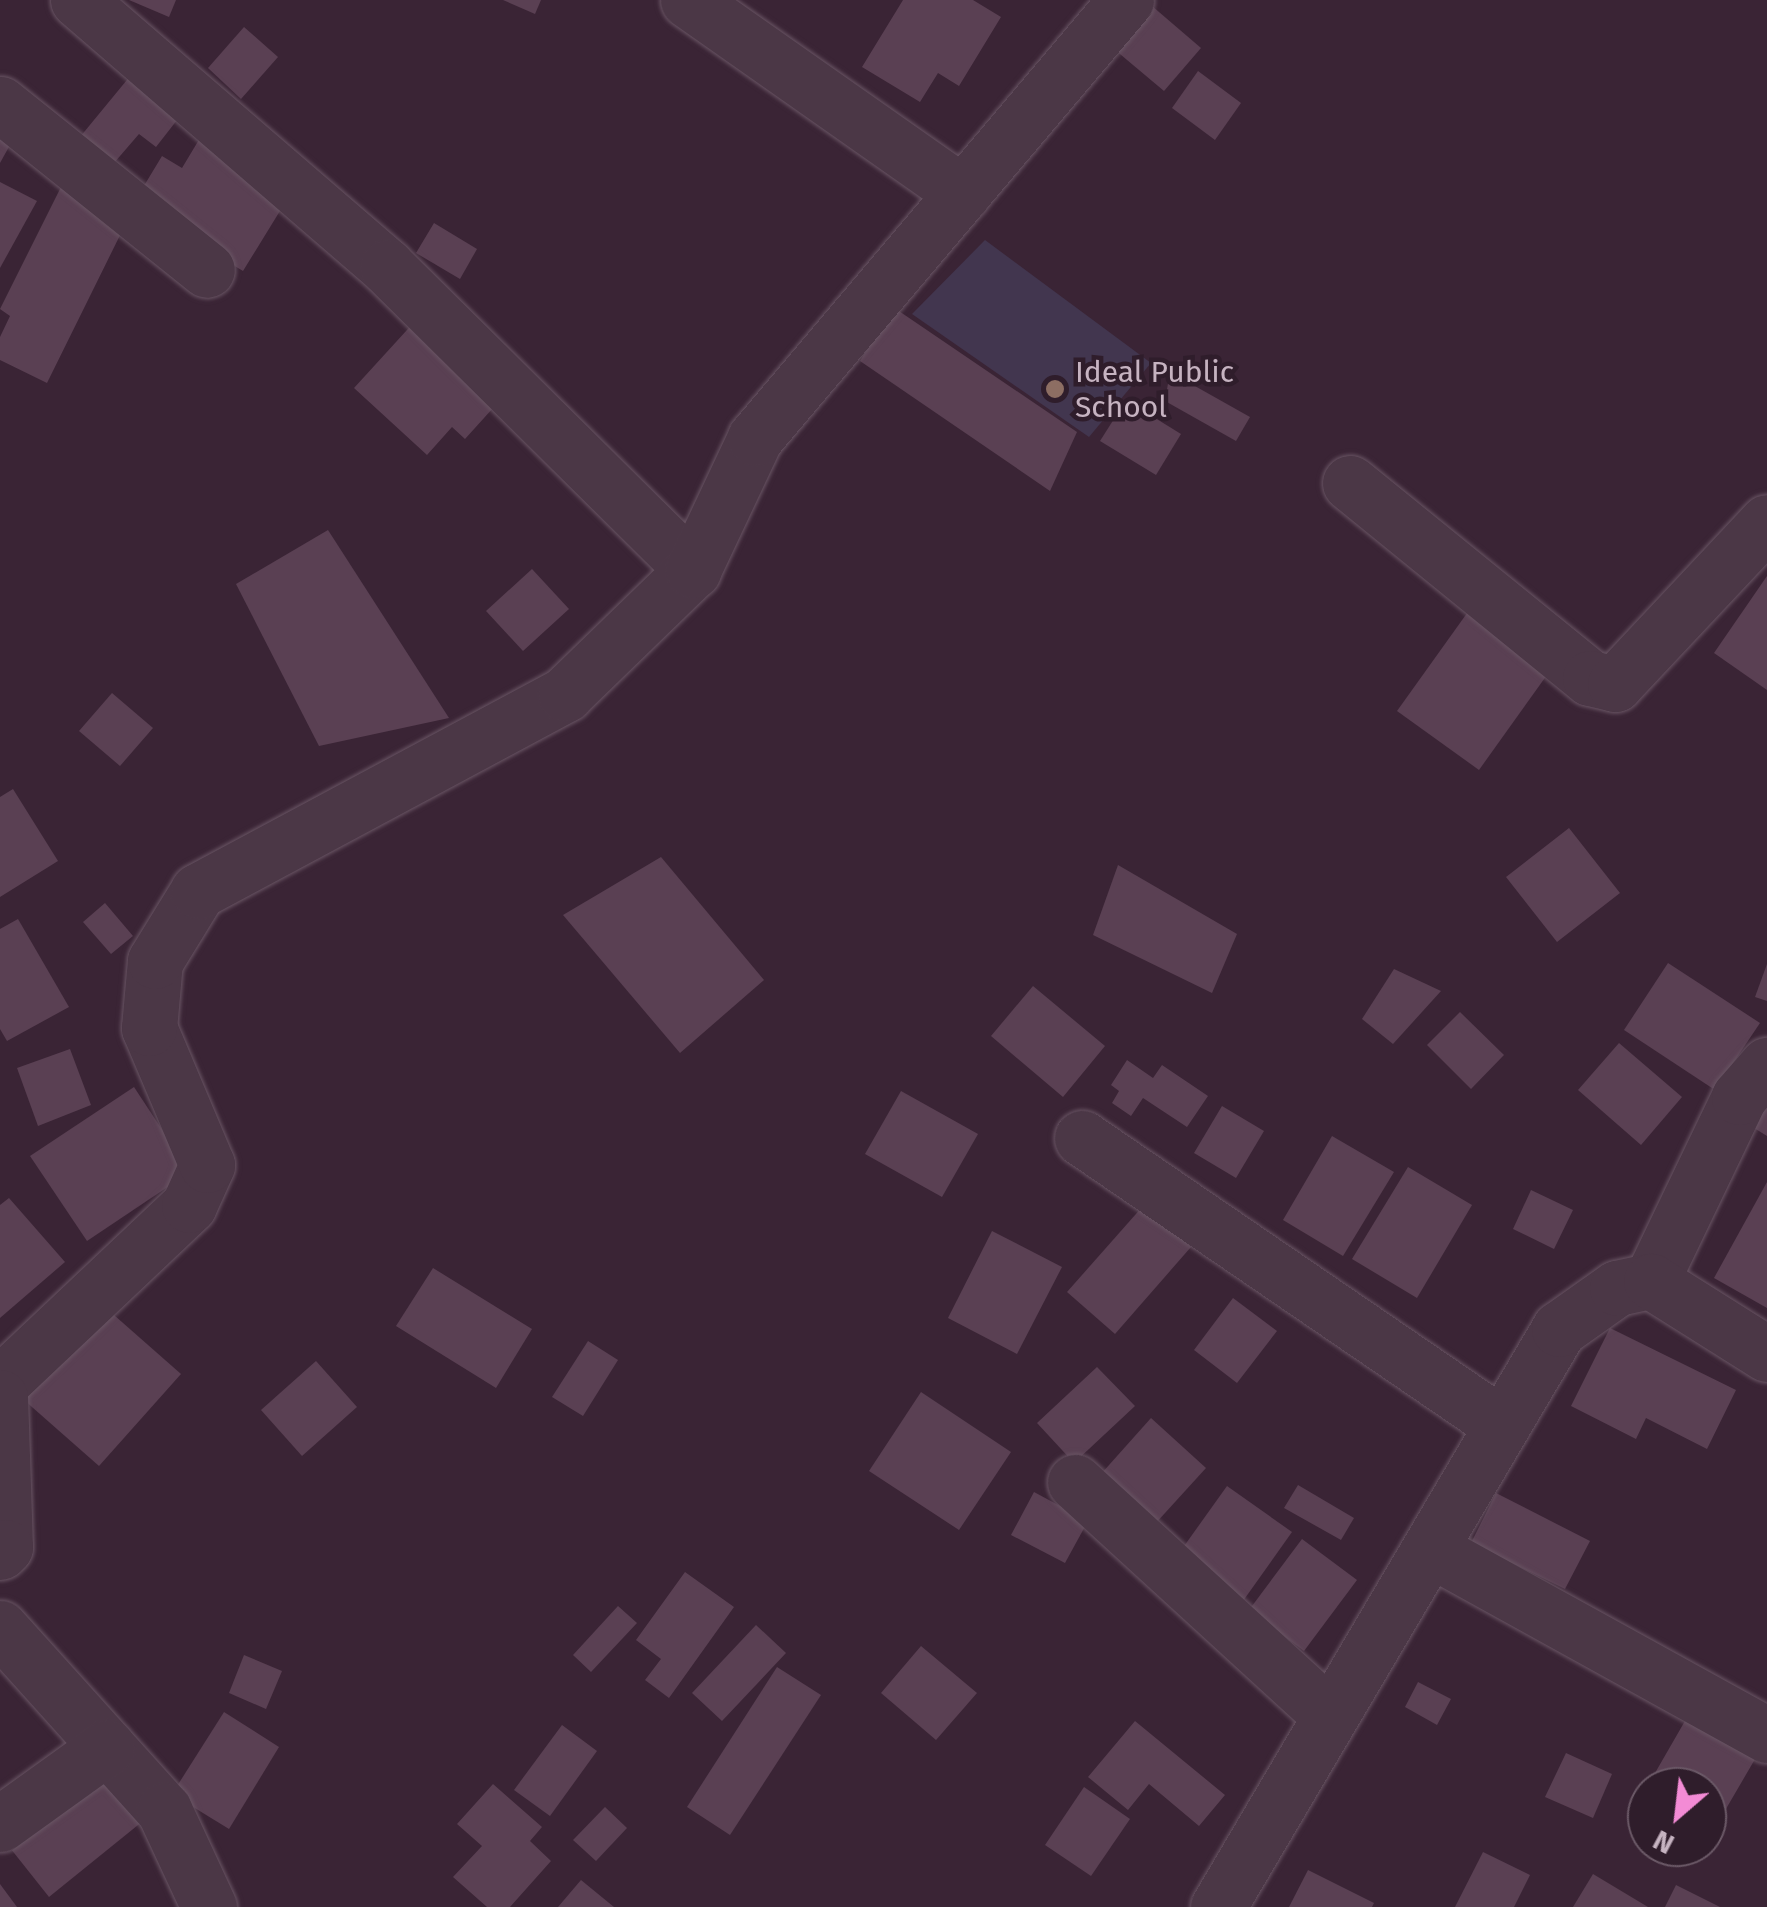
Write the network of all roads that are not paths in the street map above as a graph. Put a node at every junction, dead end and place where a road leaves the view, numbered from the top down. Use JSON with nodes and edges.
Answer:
{"nodes":[{"id":1,"x":78,"y":0,"type":"edge"},
{"id":2,"x":689,"y":0,"type":"edge"},
{"id":3,"x":1126,"y":0,"type":"edge"},
{"id":4,"x":0,"y":104,"type":"edge"},
{"id":5,"x":964,"y":192,"type":"junction"},
{"id":6,"x":208,"y":270,"type":"dead end"},
{"id":7,"x":1350,"y":483,"type":"dead end"},
{"id":8,"x":1767,"y":522,"type":"edge"},
{"id":9,"x":693,"y":570,"type":"junction"},
{"id":10,"x":1767,"y":1065,"type":"edge"},
{"id":11,"x":1082,"y":1138,"type":"dead end"},
{"id":12,"x":1651,"y":1281,"type":"junction"},
{"id":13,"x":1767,"y":1354,"type":"edge"},
{"id":14,"x":0,"y":1384,"type":"edge"},
{"id":15,"x":0,"y":1397,"type":"edge"},
{"id":16,"x":1502,"y":1425,"type":"junction"},
{"id":17,"x":1075,"y":1482,"type":"dead end"},
{"id":18,"x":1430,"y":1549,"type":"junction"},
{"id":19,"x":0,"y":1552,"type":"edge"},
{"id":20,"x":0,"y":1628,"type":"edge"},
{"id":21,"x":1330,"y":1716,"type":"junction"},
{"id":22,"x":1767,"y":1735,"type":"edge"},
{"id":23,"x":107,"y":1747,"type":"junction"},
{"id":24,"x":0,"y":1824,"type":"edge"},
{"id":25,"x":208,"y":1907,"type":"edge"},
{"id":26,"x":1218,"y":1907,"type":"edge"}],
"edges":[{"from":1,"to":9,"type":"street"},
{"from":2,"to":5,"type":"street"},
{"from":3,"to":5,"type":"street"},
{"from":4,"to":6,"type":"street"},
{"from":5,"to":9,"type":"street"},
{"from":7,"to":8,"type":"street"},
{"from":9,"to":14,"type":"street"},
{"from":10,"to":12,"type":"street"},
{"from":11,"to":16,"type":"street"},
{"from":12,"to":13,"type":"street"},
{"from":12,"to":16,"type":"street"},
{"from":15,"to":19,"type":"street"},
{"from":16,"to":18,"type":"street"},
{"from":17,"to":21,"type":"street"},
{"from":18,"to":21,"type":"street"},
{"from":18,"to":22,"type":"street"},
{"from":20,"to":23,"type":"street"},
{"from":21,"to":26,"type":"street"},
{"from":23,"to":24,"type":"street"},
{"from":23,"to":25,"type":"street"}]}
